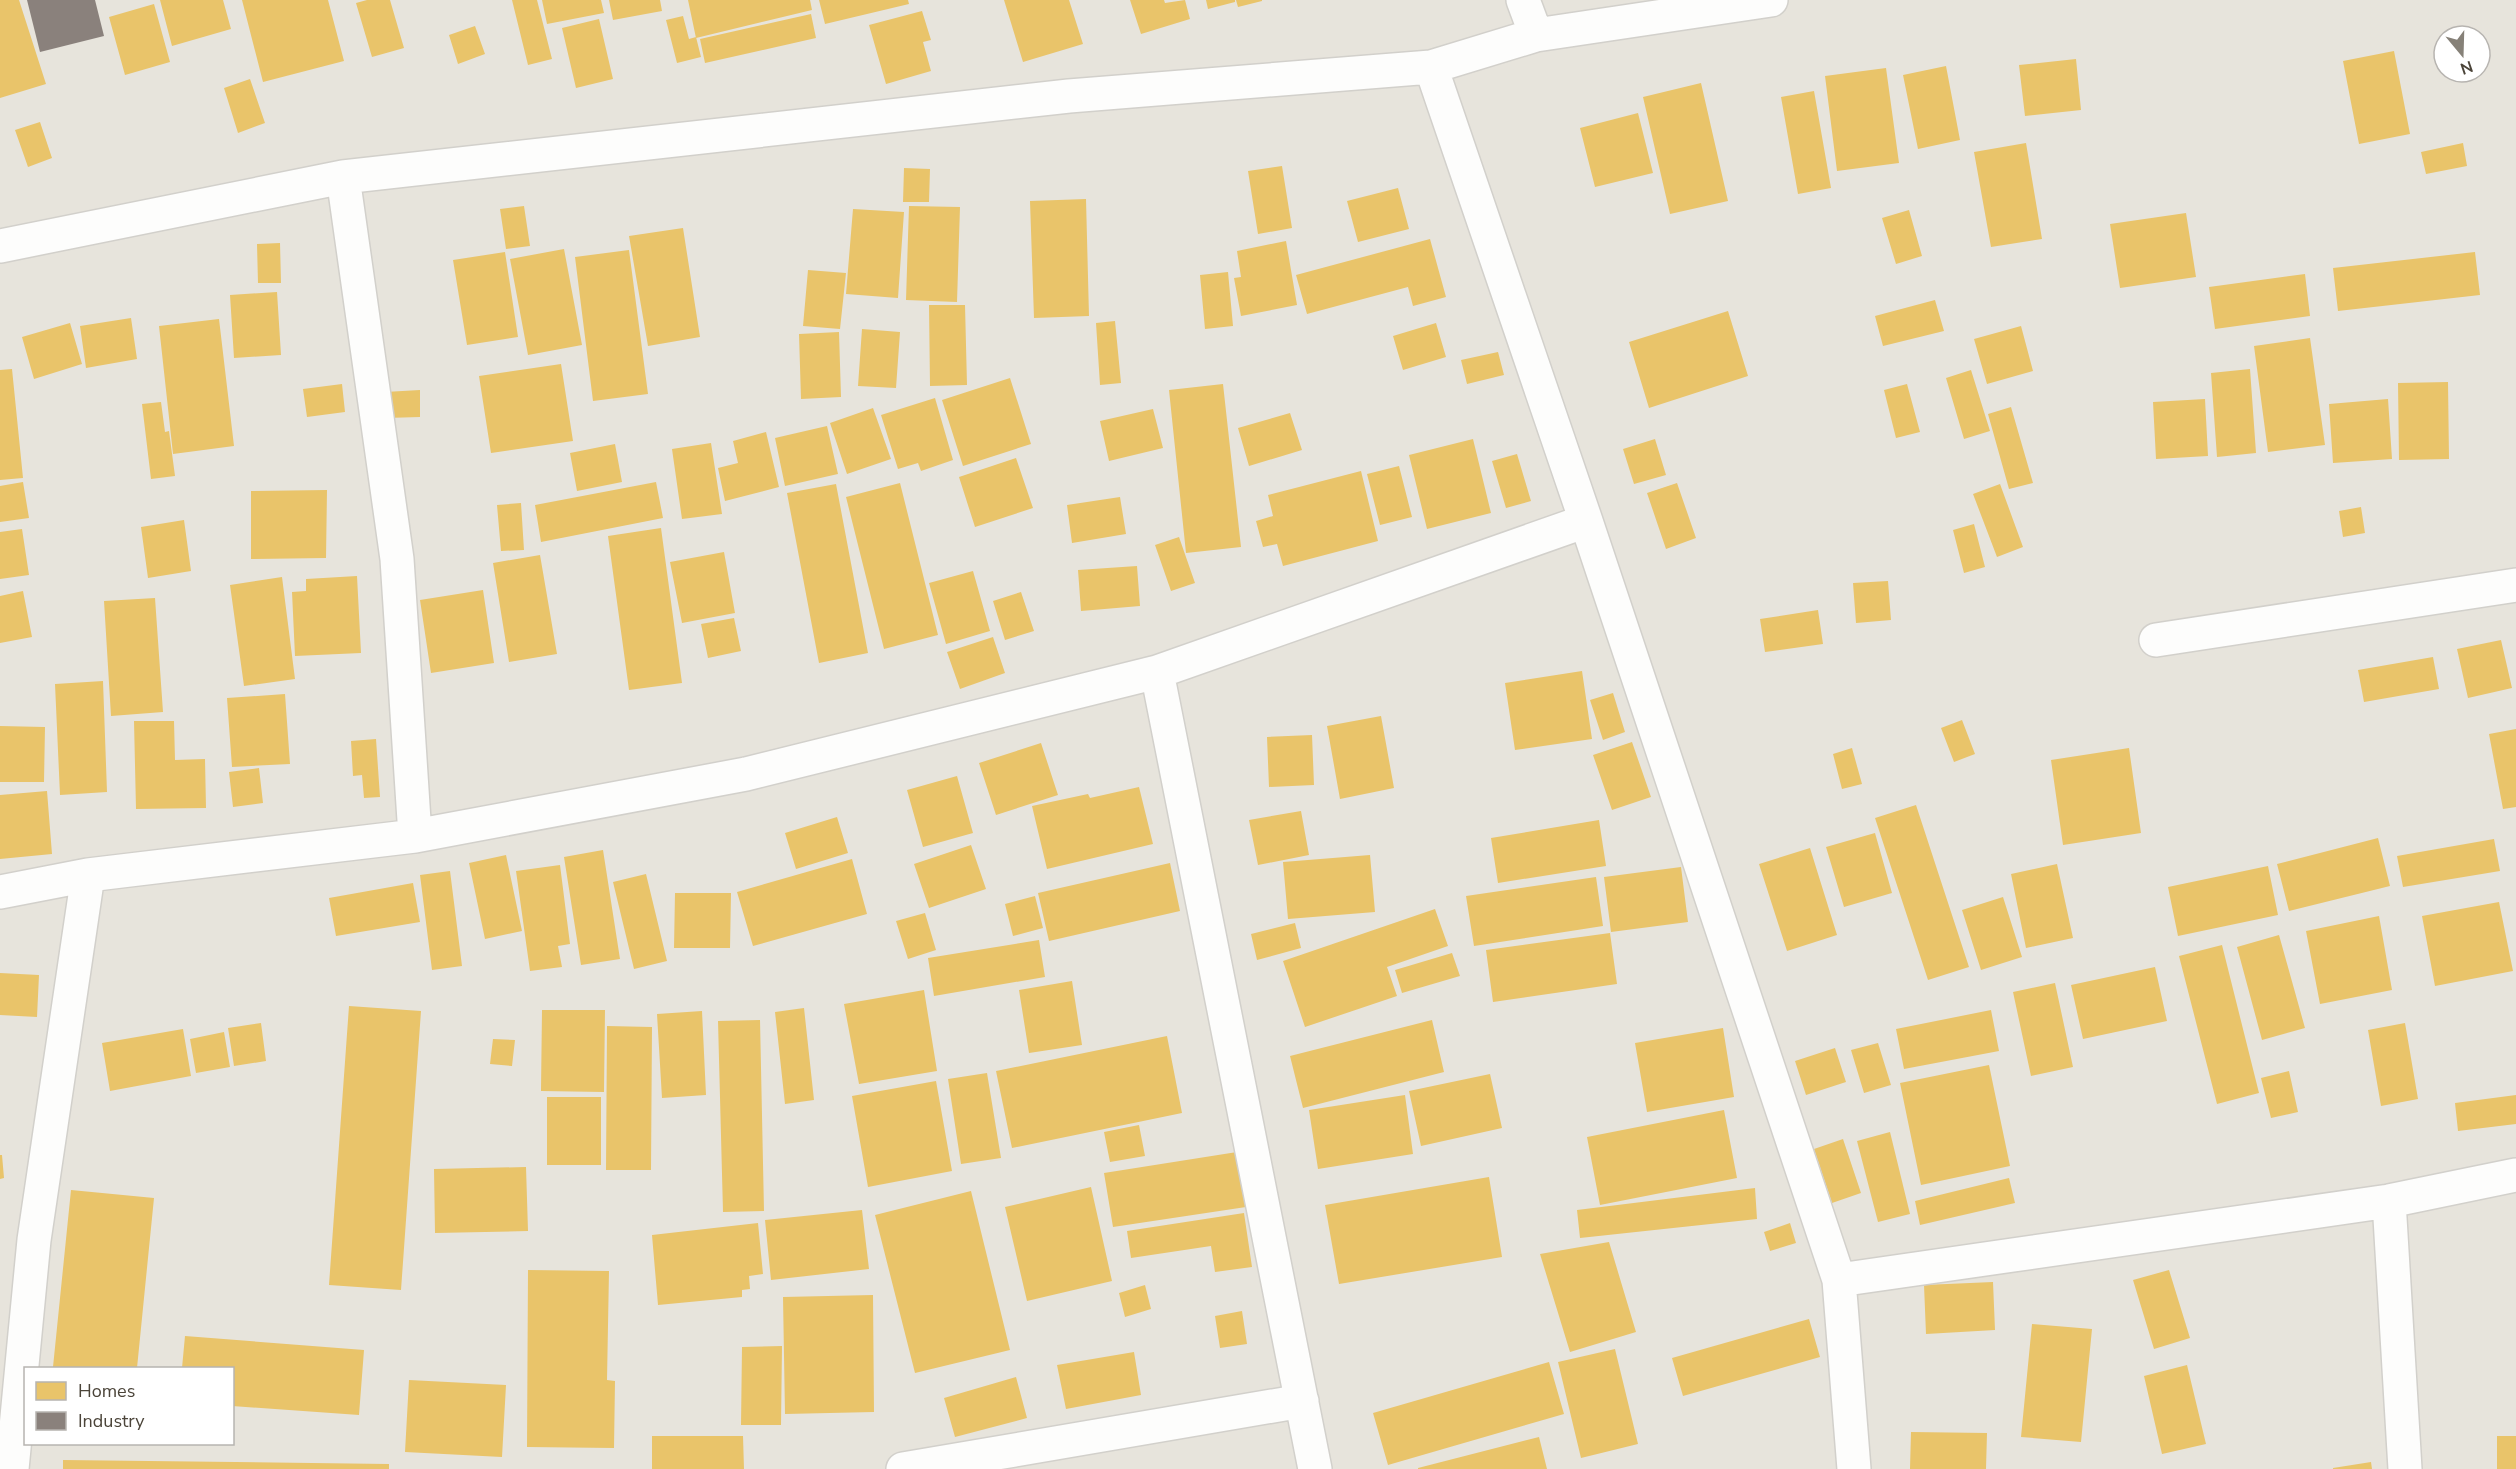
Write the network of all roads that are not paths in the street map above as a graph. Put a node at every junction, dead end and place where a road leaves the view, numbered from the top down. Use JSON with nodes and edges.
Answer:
{"nodes":[{"id":1,"x":1523,"y":0,"type":"edge"},
{"id":2,"x":1771,"y":0,"type":"edge"},
{"id":3,"x":1536,"y":35,"type":"junction"},
{"id":4,"x":1431,"y":67,"type":"junction"},
{"id":5,"x":343,"y":177,"type":"junction"},
{"id":6,"x":0,"y":246,"type":"edge"},
{"id":7,"x":1586,"y":521,"type":"junction"},
{"id":8,"x":2516,"y":585,"type":"edge"},
{"id":9,"x":2156,"y":640,"type":"dead end"},
{"id":10,"x":1157,"y":672,"type":"junction"},
{"id":11,"x":415,"y":836,"type":"junction"},
{"id":12,"x":88,"y":875,"type":"junction"},
{"id":13,"x":0,"y":892,"type":"edge"},
{"id":14,"x":2516,"y":1175,"type":"edge"},
{"id":15,"x":2390,"y":1201,"type":"junction"},
{"id":16,"x":1839,"y":1280,"type":"junction"},
{"id":17,"x":1302,"y":1401,"type":"junction"},
{"id":18,"x":12,"y":1469,"type":"edge"},
{"id":19,"x":903,"y":1469,"type":"edge"},
{"id":20,"x":1315,"y":1469,"type":"edge"},
{"id":21,"x":1854,"y":1469,"type":"edge"},
{"id":22,"x":2405,"y":1469,"type":"edge"}],
"edges":[{"from":1,"to":3,"type":"street"},
{"from":2,"to":3,"type":"street"},
{"from":3,"to":4,"type":"street"},
{"from":4,"to":5,"type":"street"},
{"from":4,"to":7,"type":"street"},
{"from":5,"to":6,"type":"street"},
{"from":5,"to":11,"type":"street"},
{"from":7,"to":10,"type":"street"},
{"from":7,"to":16,"type":"street"},
{"from":8,"to":9,"type":"street"},
{"from":10,"to":11,"type":"street"},
{"from":10,"to":17,"type":"street"},
{"from":11,"to":12,"type":"street"},
{"from":12,"to":13,"type":"street"},
{"from":12,"to":18,"type":"street"},
{"from":14,"to":15,"type":"street"},
{"from":15,"to":16,"type":"street"},
{"from":15,"to":22,"type":"street"},
{"from":16,"to":21,"type":"street"},
{"from":17,"to":19,"type":"street"},
{"from":17,"to":20,"type":"street"}]}
